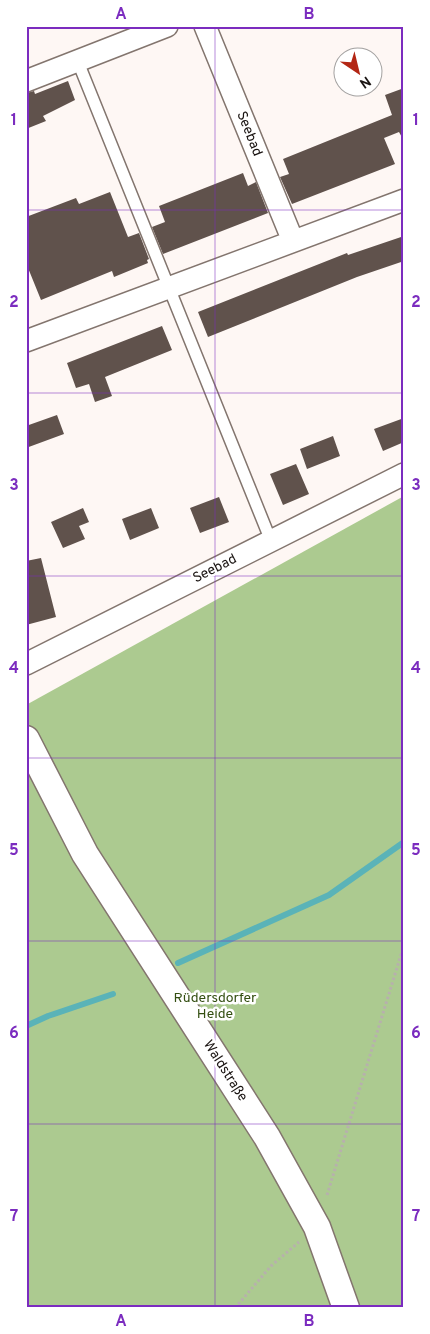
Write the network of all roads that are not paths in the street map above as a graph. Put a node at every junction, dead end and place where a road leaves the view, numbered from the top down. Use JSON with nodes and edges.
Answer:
{"nodes":[{"id":1,"x":167,"y":26,"type":"edge"},
{"id":2,"x":205,"y":26,"type":"edge"},
{"id":3,"x":78,"y":62,"type":"junction"},
{"id":4,"x":26,"y":82,"type":"edge"},
{"id":5,"x":404,"y":200,"type":"edge"},
{"id":6,"x":293,"y":241,"type":"junction"},
{"id":7,"x":169,"y":288,"type":"junction"},
{"id":8,"x":26,"y":341,"type":"edge"},
{"id":9,"x":404,"y":474,"type":"edge"},
{"id":10,"x":271,"y":541,"type":"junction"},
{"id":11,"x":26,"y":664,"type":"edge"},
{"id":12,"x":26,"y":738,"type":"edge"},
{"id":13,"x":346,"y":1308,"type":"edge"}],
"edges":[{"from":1,"to":3,"type":"street"},
{"from":2,"to":6,"type":"street","name":"Seebad"},
{"from":3,"to":4,"type":"street"},
{"from":3,"to":7,"type":"lane"},
{"from":5,"to":6,"type":"street"},
{"from":6,"to":7,"type":"street"},
{"from":7,"to":8,"type":"street"},
{"from":7,"to":10,"type":"lane"},
{"from":9,"to":10,"type":"street","name":"Seebad"},
{"from":10,"to":11,"type":"street","name":"Seebad"},
{"from":12,"to":13,"type":"street","name":"Waldstraße"}]}
